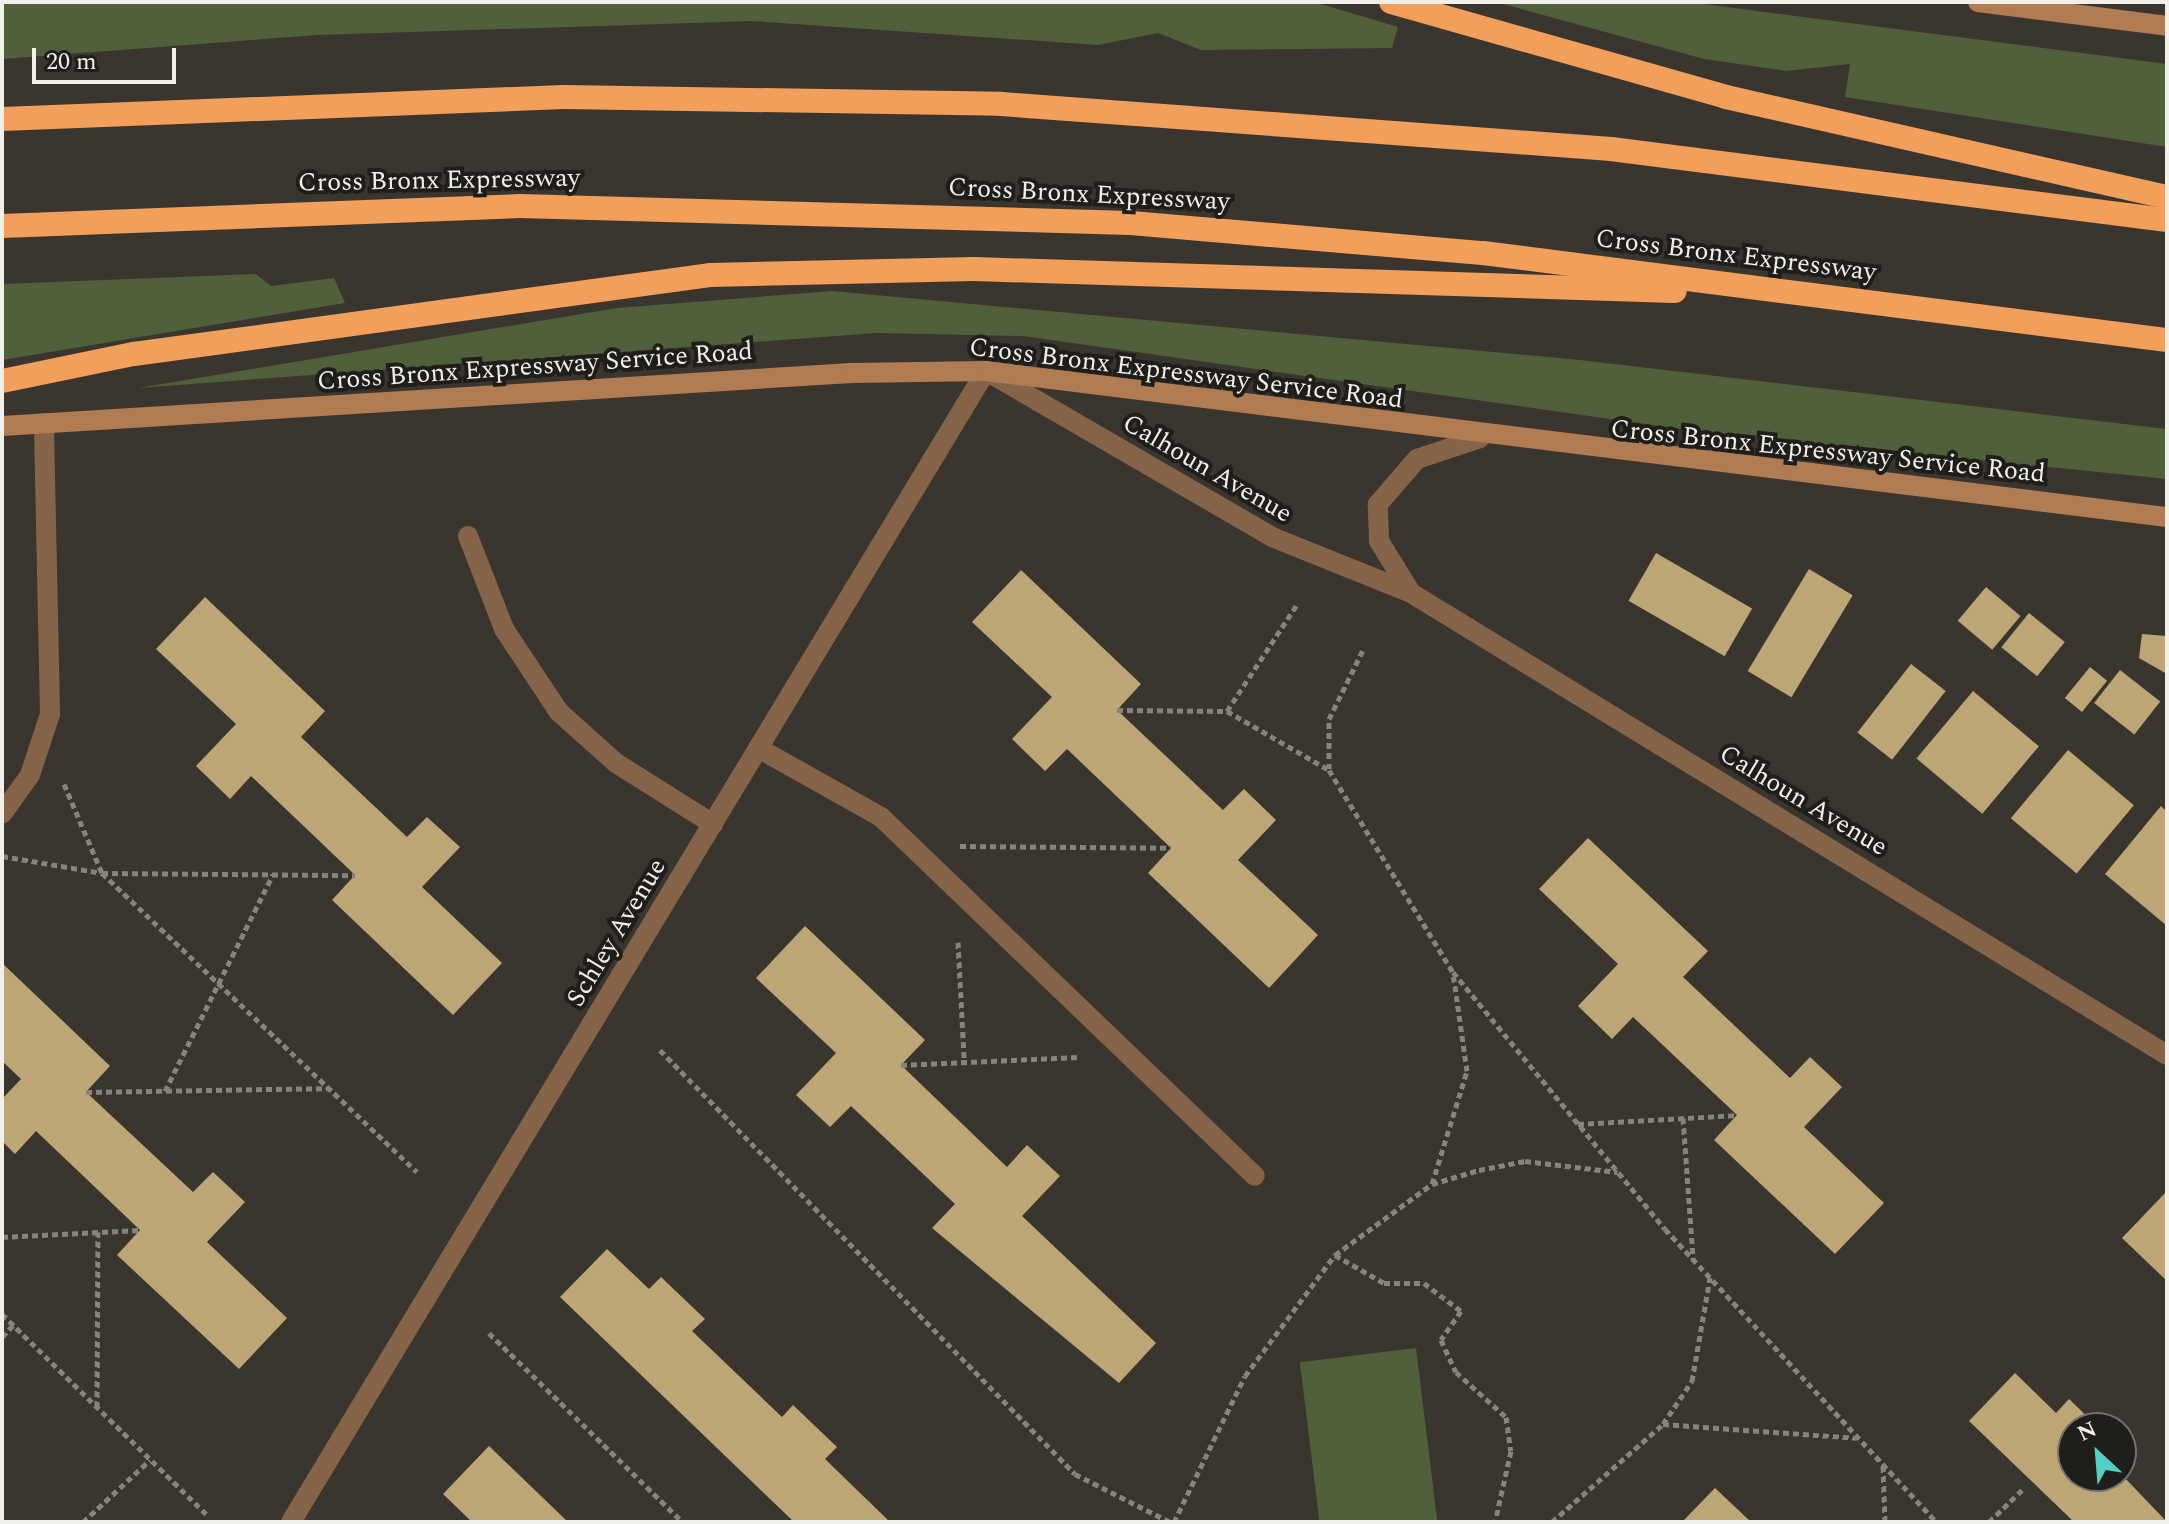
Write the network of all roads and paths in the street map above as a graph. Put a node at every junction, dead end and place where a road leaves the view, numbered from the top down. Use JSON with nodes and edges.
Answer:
{"nodes":[{"id":1,"x":1391,"y":2,"type":"edge"},
{"id":2,"x":1978,"y":2,"type":"edge"},
{"id":3,"x":2167,"y":26,"type":"edge"},
{"id":4,"x":2,"y":119,"type":"edge"},
{"id":5,"x":2167,"y":197,"type":"edge"},
{"id":6,"x":2167,"y":220,"type":"edge"},
{"id":7,"x":2,"y":226,"type":"edge"},
{"id":8,"x":1831,"y":296,"type":"junction"},
{"id":9,"x":2167,"y":340,"type":"edge"},
{"id":10,"x":986,"y":371,"type":"junction"},
{"id":11,"x":2,"y":381,"type":"edge"},
{"id":12,"x":44,"y":423,"type":"junction"},
{"id":13,"x":2,"y":426,"type":"edge"},
{"id":14,"x":1480,"y":438,"type":"junction"},
{"id":15,"x":2167,"y":517,"type":"edge"},
{"id":16,"x":468,"y":536,"type":"dead end"},
{"id":17,"x":1411,"y":593,"type":"junction"},
{"id":18,"x":1296,"y":606,"type":"dead end"},
{"id":19,"x":1364,"y":648,"type":"dead end"},
{"id":20,"x":1117,"y":710,"type":"dead end"},
{"id":21,"x":1227,"y":711,"type":"junction"},
{"id":22,"x":50,"y":714,"type":"junction"},
{"id":23,"x":758,"y":748,"type":"junction"},
{"id":24,"x":1329,"y":770,"type":"junction"},
{"id":25,"x":2,"y":814,"type":"edge"},
{"id":26,"x":713,"y":824,"type":"junction"},
{"id":27,"x":911,"y":845,"type":"junction"},
{"id":28,"x":1171,"y":848,"type":"dead end"},
{"id":29,"x":2,"y":856,"type":"edge"},
{"id":30,"x":102,"y":873,"type":"junction"},
{"id":31,"x":273,"y":874,"type":"junction"},
{"id":32,"x":355,"y":875,"type":"dead end"},
{"id":33,"x":977,"y":909,"type":"junction"},
{"id":34,"x":1453,"y":972,"type":"junction"},
{"id":35,"x":218,"y":983,"type":"junction"},
{"id":36,"x":1111,"y":1038,"type":"junction"},
{"id":37,"x":660,"y":1050,"type":"dead end"},
{"id":38,"x":2167,"y":1055,"type":"edge"},
{"id":39,"x":964,"y":1058,"type":"junction"},
{"id":40,"x":901,"y":1065,"type":"dead end"},
{"id":41,"x":328,"y":1088,"type":"junction"},
{"id":42,"x":165,"y":1091,"type":"junction"},
{"id":43,"x":86,"y":1092,"type":"dead end"},
{"id":44,"x":1737,"y":1115,"type":"dead end"},
{"id":45,"x":1683,"y":1118,"type":"junction"},
{"id":46,"x":1578,"y":1124,"type":"junction"},
{"id":47,"x":417,"y":1172,"type":"dead end"},
{"id":48,"x":1618,"y":1172,"type":"junction"},
{"id":49,"x":1255,"y":1176,"type":"dead end"},
{"id":50,"x":1432,"y":1184,"type":"junction"},
{"id":51,"x":140,"y":1230,"type":"dead end"},
{"id":52,"x":98,"y":1232,"type":"junction"},
{"id":53,"x":2,"y":1237,"type":"edge"},
{"id":54,"x":1335,"y":1255,"type":"junction"},
{"id":55,"x":1693,"y":1260,"type":"junction"},
{"id":56,"x":1710,"y":1278,"type":"junction"},
{"id":57,"x":2,"y":1314,"type":"edge"},
{"id":58,"x":13,"y":1325,"type":"junction"},
{"id":59,"x":489,"y":1333,"type":"dead end"},
{"id":60,"x":2,"y":1337,"type":"edge"},
{"id":61,"x":97,"y":1407,"type":"junction"},
{"id":62,"x":1663,"y":1424,"type":"junction"},
{"id":63,"x":1857,"y":1438,"type":"junction"},
{"id":64,"x":150,"y":1460,"type":"junction"},
{"id":65,"x":1883,"y":1465,"type":"junction"},
{"id":66,"x":2023,"y":1489,"type":"dead end"},
{"id":67,"x":208,"y":1516,"type":"dead end"},
{"id":68,"x":83,"y":1522,"type":"edge"},
{"id":69,"x":291,"y":1522,"type":"edge"},
{"id":70,"x":683,"y":1522,"type":"edge"},
{"id":71,"x":1172,"y":1522,"type":"edge"},
{"id":72,"x":1495,"y":1522,"type":"edge"},
{"id":73,"x":1552,"y":1522,"type":"edge"},
{"id":74,"x":1885,"y":1522,"type":"edge"},
{"id":75,"x":1936,"y":1522,"type":"edge"},
{"id":76,"x":1989,"y":1522,"type":"edge"}],
"edges":[{"from":1,"to":5,"type":"highway"},
{"from":2,"to":3,"type":"main road"},
{"from":4,"to":6,"type":"highway"},
{"from":7,"to":8,"type":"highway","name":"Cross Bronx Expressway"},
{"from":8,"to":9,"type":"highway","name":"Cross Bronx Expressway"},
{"from":8,"to":11,"type":"highway"},
{"from":10,"to":12,"type":"main road","name":"Cross Bronx Expressway Service Road"},
{"from":10,"to":14,"type":"main road","name":"Cross Bronx Expressway Service Road"},
{"from":10,"to":17,"type":"street","name":"Calhoun Avenue"},
{"from":10,"to":23,"type":"street","name":"Schley Avenue"},
{"from":12,"to":13,"type":"main road","name":"Cross Bronx Expressway Service Road"},
{"from":12,"to":22,"type":"street"},
{"from":14,"to":15,"type":"main road","name":"Cross Bronx Expressway Service Road"},
{"from":14,"to":17,"type":"street","name":"Calhoun Avenue"},
{"from":16,"to":26,"type":"street"},
{"from":17,"to":38,"type":"street","name":"Calhoun Avenue"},
{"from":18,"to":21,"type":"path"},
{"from":19,"to":24,"type":"path"},
{"from":20,"to":21,"type":"path"},
{"from":21,"to":24,"type":"path"},
{"from":22,"to":25,"type":"street"},
{"from":22,"to":30,"type":"path"},
{"from":23,"to":26,"type":"street","name":"Schley Avenue"},
{"from":23,"to":27,"type":"street"},
{"from":24,"to":34,"type":"path"},
{"from":26,"to":69,"type":"street","name":"Schley Avenue"},
{"from":27,"to":28,"type":"path"},
{"from":27,"to":33,"type":"street"},
{"from":29,"to":30,"type":"path"},
{"from":30,"to":31,"type":"path"},
{"from":30,"to":35,"type":"path"},
{"from":31,"to":32,"type":"path"},
{"from":31,"to":35,"type":"path"},
{"from":33,"to":36,"type":"street"},
{"from":33,"to":39,"type":"path"},
{"from":34,"to":46,"type":"path"},
{"from":34,"to":50,"type":"path"},
{"from":35,"to":41,"type":"path"},
{"from":35,"to":42,"type":"path"},
{"from":36,"to":39,"type":"path"},
{"from":36,"to":49,"type":"street"},
{"from":37,"to":71,"type":"path"},
{"from":39,"to":40,"type":"path"},
{"from":41,"to":42,"type":"path"},
{"from":41,"to":47,"type":"path"},
{"from":42,"to":43,"type":"path"},
{"from":44,"to":45,"type":"path"},
{"from":45,"to":46,"type":"path"},
{"from":45,"to":55,"type":"path"},
{"from":46,"to":48,"type":"path"},
{"from":48,"to":50,"type":"path"},
{"from":48,"to":55,"type":"path"},
{"from":50,"to":54,"type":"path"},
{"from":51,"to":52,"type":"path"},
{"from":52,"to":53,"type":"path"},
{"from":52,"to":61,"type":"path"},
{"from":54,"to":71,"type":"path"},
{"from":54,"to":72,"type":"path"},
{"from":55,"to":56,"type":"path"},
{"from":56,"to":62,"type":"path"},
{"from":56,"to":63,"type":"path"},
{"from":57,"to":58,"type":"path"},
{"from":58,"to":60,"type":"path"},
{"from":58,"to":61,"type":"path"},
{"from":59,"to":70,"type":"path"},
{"from":61,"to":64,"type":"path"},
{"from":62,"to":63,"type":"path"},
{"from":62,"to":73,"type":"path"},
{"from":63,"to":65,"type":"path"},
{"from":64,"to":67,"type":"path"},
{"from":64,"to":68,"type":"path"},
{"from":65,"to":74,"type":"path"},
{"from":65,"to":75,"type":"path"},
{"from":66,"to":76,"type":"path"}]}
